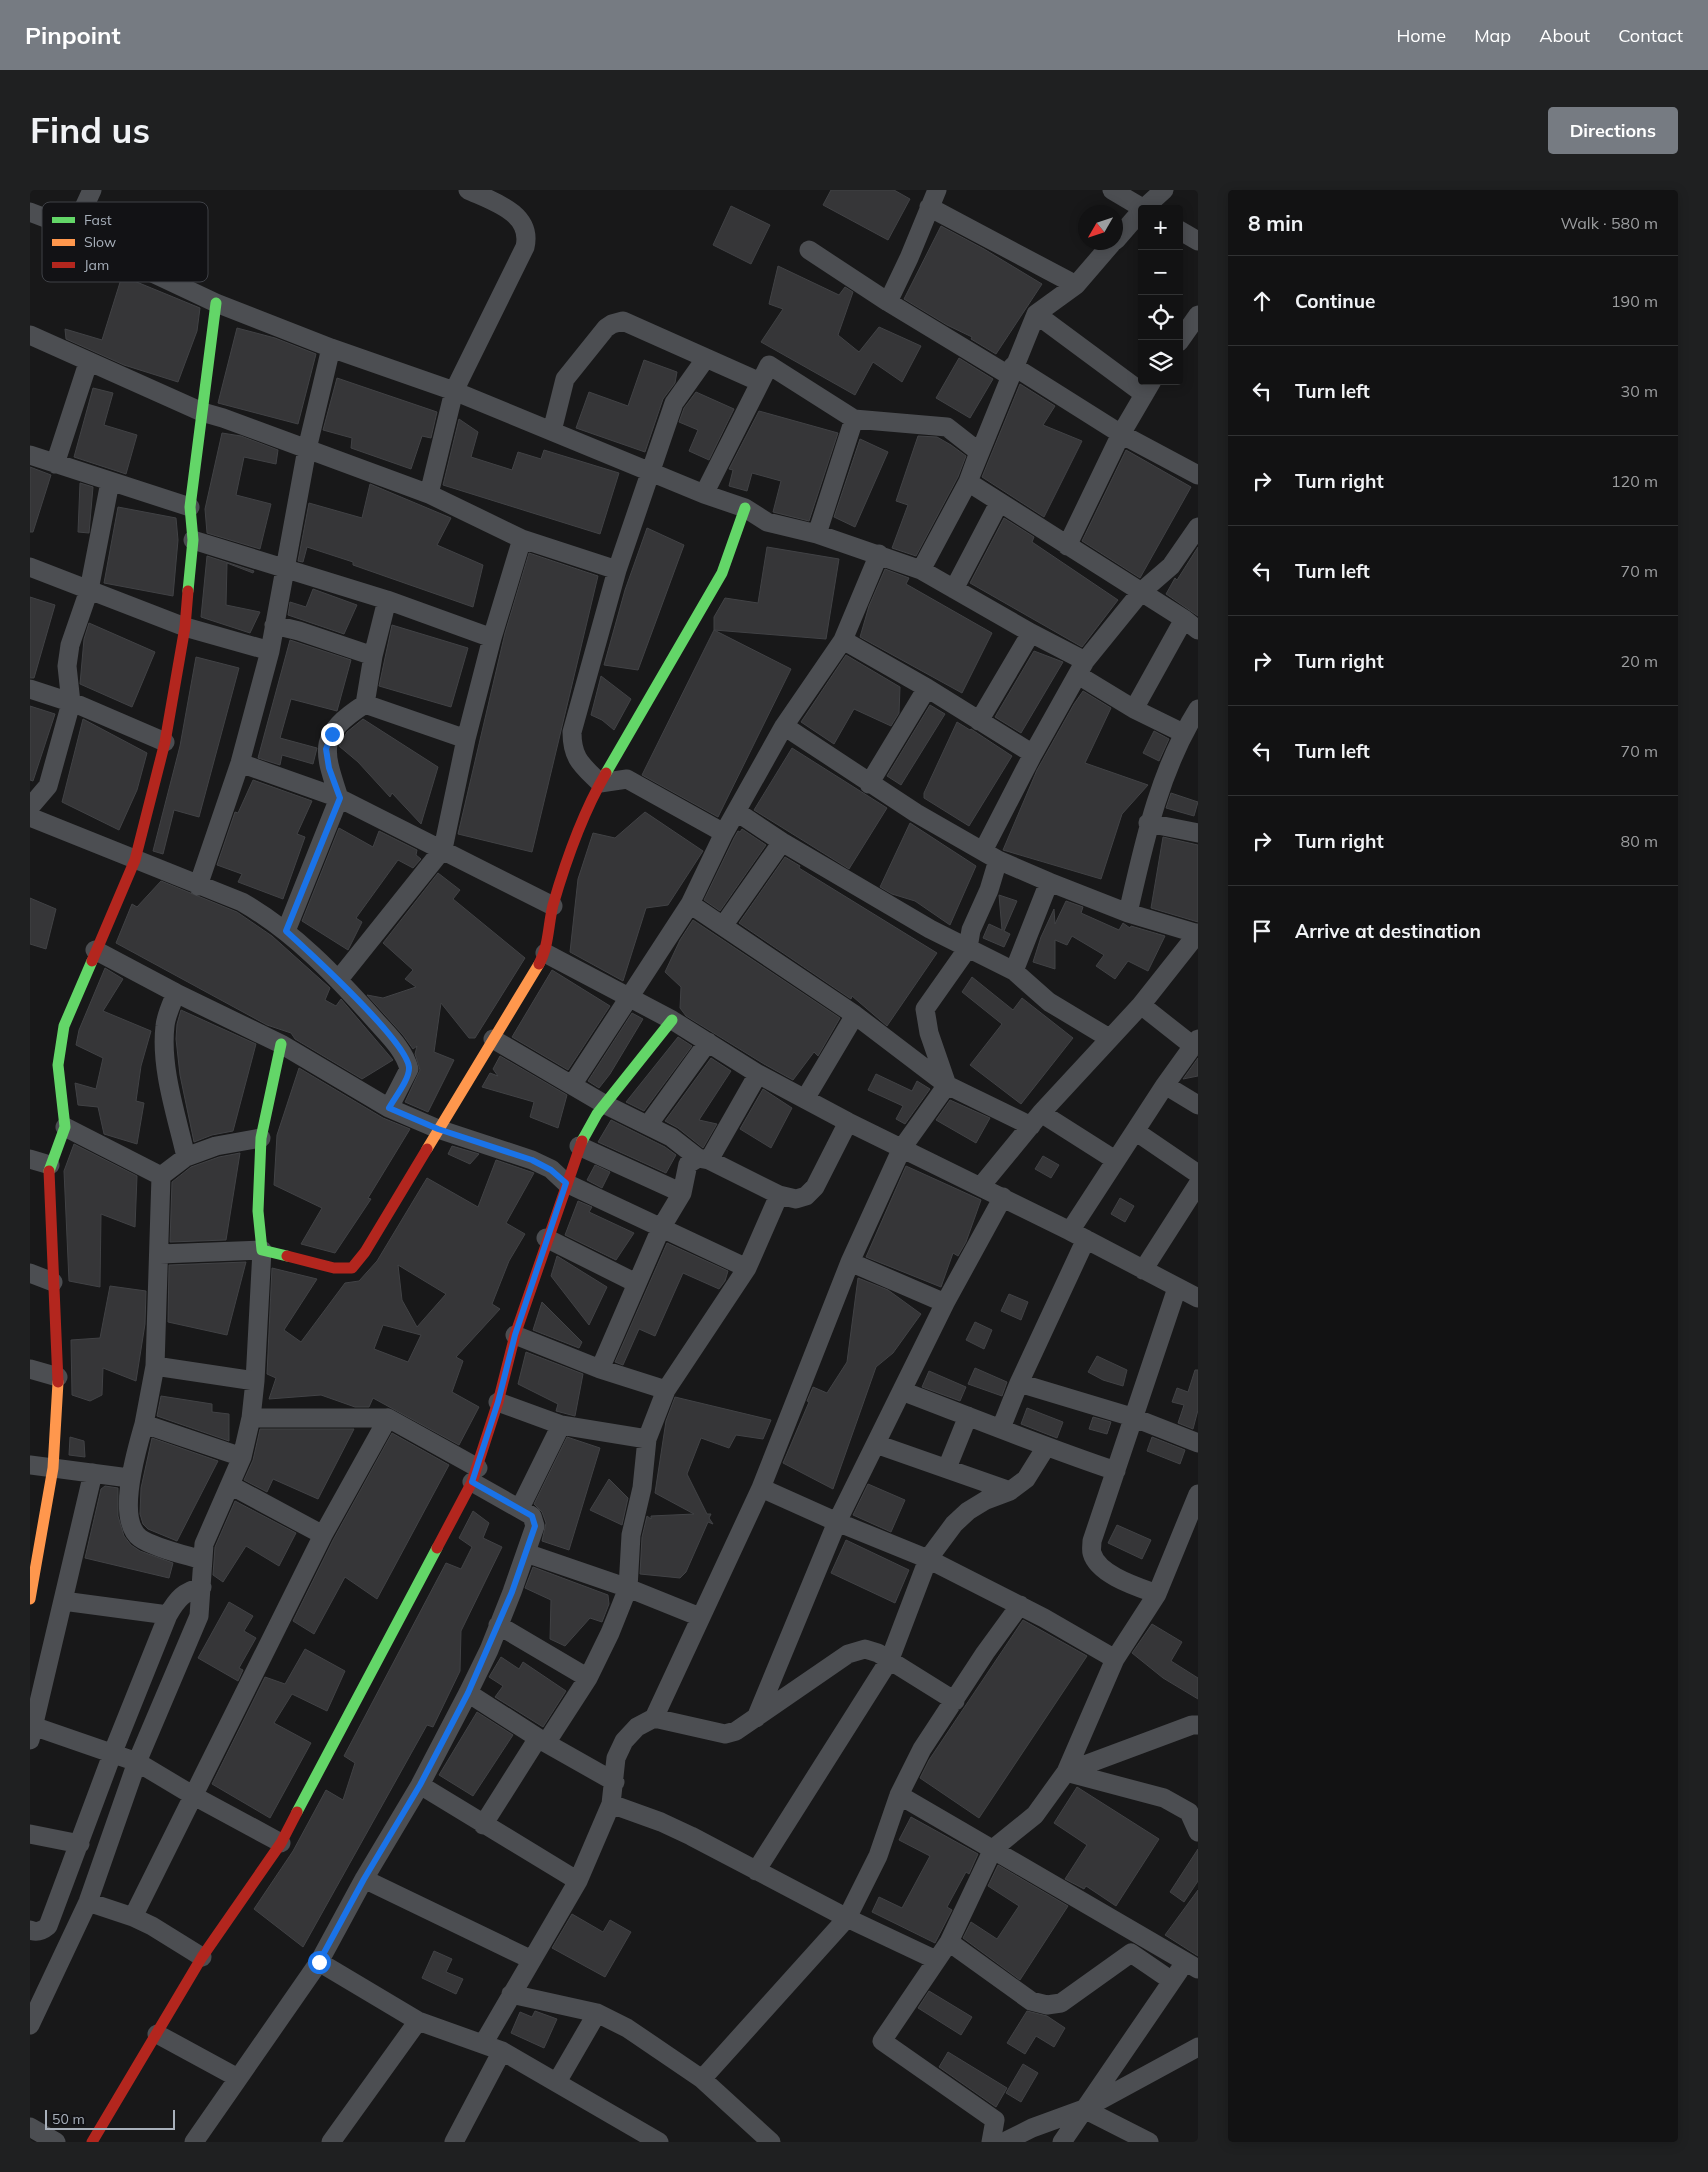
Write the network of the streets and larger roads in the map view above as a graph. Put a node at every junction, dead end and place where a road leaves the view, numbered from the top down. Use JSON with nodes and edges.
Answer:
{"nodes":[{"id":1,"x":92,"y":190,"type":"edge"},
{"id":2,"x":468,"y":190,"type":"edge"},
{"id":3,"x":936,"y":190,"type":"edge"},
{"id":4,"x":1112,"y":190,"type":"edge"},
{"id":5,"x":1164,"y":190,"type":"edge"},
{"id":6,"x":86,"y":202,"type":"edge"},
{"id":7,"x":1147,"y":205,"type":"edge"},
{"id":8,"x":1138,"y":206,"type":"edge"},
{"id":9,"x":929,"y":207,"type":"junction"},
{"id":10,"x":30,"y":212,"type":"edge"},
{"id":11,"x":1138,"y":215,"type":"edge"},
{"id":12,"x":42,"y":217,"type":"edge"},
{"id":13,"x":1123,"y":231,"type":"edge"},
{"id":14,"x":1183,"y":232,"type":"edge"},
{"id":15,"x":1198,"y":241,"type":"edge"},
{"id":16,"x":809,"y":250,"type":"dead end"},
{"id":17,"x":1106,"y":250,"type":"edge"},
{"id":18,"x":170,"y":282,"type":"edge"},
{"id":19,"x":1076,"y":285,"type":"junction"},
{"id":20,"x":888,"y":302,"type":"junction"},
{"id":21,"x":216,"y":304,"type":"junction"},
{"id":22,"x":1036,"y":314,"type":"junction"},
{"id":23,"x":1198,"y":315,"type":"edge"},
{"id":24,"x":30,"y":335,"type":"edge"},
{"id":25,"x":1180,"y":340,"type":"edge"},
{"id":26,"x":331,"y":348,"type":"junction"},
{"id":27,"x":706,"y":358,"type":"junction"},
{"id":28,"x":88,"y":363,"type":"junction"},
{"id":29,"x":1012,"y":371,"type":"junction"},
{"id":30,"x":760,"y":382,"type":"junction"},
{"id":31,"x":1148,"y":387,"type":"edge"},
{"id":32,"x":454,"y":391,"type":"junction"},
{"id":33,"x":202,"y":412,"type":"junction"},
{"id":34,"x":854,"y":418,"type":"junction"},
{"id":35,"x":552,"y":430,"type":"junction"},
{"id":36,"x":1121,"y":434,"type":"junction"},
{"id":37,"x":307,"y":449,"type":"junction"},
{"id":38,"x":30,"y":454,"type":"edge"},
{"id":39,"x":55,"y":464,"type":"junction"},
{"id":40,"x":650,"y":472,"type":"junction"},
{"id":41,"x":1198,"y":475,"type":"edge"},
{"id":42,"x":110,"y":482,"type":"junction"},
{"id":43,"x":968,"y":482,"type":"junction"},
{"id":44,"x":429,"y":494,"type":"junction"},
{"id":45,"x":704,"y":494,"type":"junction"},
{"id":46,"x":998,"y":503,"type":"junction"},
{"id":47,"x":190,"y":507,"type":"junction"},
{"id":48,"x":745,"y":508,"type":"junction"},
{"id":49,"x":1198,"y":526,"type":"edge"},
{"id":50,"x":817,"y":534,"type":"junction"},
{"id":51,"x":522,"y":538,"type":"junction"},
{"id":52,"x":193,"y":540,"type":"junction"},
{"id":53,"x":1067,"y":546,"type":"junction"},
{"id":54,"x":879,"y":554,"type":"junction"},
{"id":55,"x":30,"y":567,"type":"edge"},
{"id":56,"x":284,"y":569,"type":"junction"},
{"id":57,"x":617,"y":570,"type":"junction"},
{"id":58,"x":922,"y":570,"type":"junction"},
{"id":59,"x":954,"y":589,"type":"junction"},
{"id":60,"x":89,"y":590,"type":"junction"},
{"id":61,"x":1141,"y":592,"type":"junction"},
{"id":62,"x":387,"y":600,"type":"junction"},
{"id":63,"x":1191,"y":624,"type":"edge"},
{"id":64,"x":274,"y":625,"type":"junction"},
{"id":65,"x":185,"y":627,"type":"junction"},
{"id":66,"x":1031,"y":633,"type":"junction"},
{"id":67,"x":492,"y":638,"type":"junction"},
{"id":68,"x":843,"y":640,"type":"junction"},
{"id":69,"x":270,"y":651,"type":"junction"},
{"id":70,"x":373,"y":656,"type":"junction"},
{"id":71,"x":1082,"y":668,"type":"junction"},
{"id":72,"x":927,"y":688,"type":"junction"},
{"id":73,"x":30,"y":689,"type":"edge"},
{"id":74,"x":72,"y":702,"type":"junction"},
{"id":75,"x":364,"y":704,"type":"junction"},
{"id":76,"x":1134,"y":709,"type":"junction"},
{"id":77,"x":1198,"y":709,"type":"edge"},
{"id":78,"x":979,"y":721,"type":"junction"},
{"id":79,"x":784,"y":726,"type":"junction"},
{"id":80,"x":1183,"y":732,"type":"junction"},
{"id":81,"x":466,"y":740,"type":"junction"},
{"id":82,"x":165,"y":742,"type":"junction"},
{"id":83,"x":1033,"y":754,"type":"junction"},
{"id":84,"x":240,"y":763,"type":"junction"},
{"id":85,"x":600,"y":783,"type":"junction"},
{"id":86,"x":869,"y":784,"type":"junction"},
{"id":87,"x":340,"y":798,"type":"junction"},
{"id":88,"x":30,"y":807,"type":"edge"},
{"id":89,"x":737,"y":812,"type":"junction"},
{"id":90,"x":30,"y":817,"type":"edge"},
{"id":91,"x":1148,"y":823,"type":"junction"},
{"id":92,"x":724,"y":833,"type":"junction"},
{"id":93,"x":1198,"y":833,"type":"edge"},
{"id":94,"x":782,"y":842,"type":"junction"},
{"id":95,"x":443,"y":849,"type":"junction"},
{"id":96,"x":991,"y":855,"type":"junction"},
{"id":97,"x":135,"y":860,"type":"junction"},
{"id":98,"x":1049,"y":882,"type":"junction"},
{"id":99,"x":198,"y":886,"type":"junction"},
{"id":100,"x":690,"y":904,"type":"junction"},
{"id":101,"x":553,"y":906,"type":"junction"},
{"id":102,"x":1128,"y":913,"type":"junction"},
{"id":103,"x":723,"y":926,"type":"junction"},
{"id":104,"x":286,"y":931,"type":"junction"},
{"id":105,"x":1198,"y":933,"type":"edge"},
{"id":106,"x":968,"y":948,"type":"junction"},
{"id":107,"x":95,"y":950,"type":"junction"},
{"id":108,"x":546,"y":953,"type":"junction"},
{"id":109,"x":1014,"y":971,"type":"junction"},
{"id":110,"x":339,"y":979,"type":"junction"},
{"id":111,"x":176,"y":993,"type":"junction"},
{"id":112,"x":629,"y":998,"type":"junction"},
{"id":113,"x":1141,"y":1005,"type":"junction"},
{"id":114,"x":855,"y":1015,"type":"junction"},
{"id":115,"x":672,"y":1020,"type":"junction"},
{"id":116,"x":1109,"y":1038,"type":"junction"},
{"id":117,"x":493,"y":1040,"type":"junction"},
{"id":118,"x":708,"y":1042,"type":"junction"},
{"id":119,"x":1195,"y":1043,"type":"edge"},
{"id":120,"x":282,"y":1044,"type":"junction"},
{"id":121,"x":758,"y":1074,"type":"junction"},
{"id":122,"x":572,"y":1085,"type":"junction"},
{"id":123,"x":947,"y":1085,"type":"junction"},
{"id":124,"x":1164,"y":1085,"type":"junction"},
{"id":125,"x":805,"y":1099,"type":"junction"},
{"id":126,"x":604,"y":1104,"type":"junction"},
{"id":127,"x":1198,"y":1106,"type":"edge"},
{"id":128,"x":389,"y":1108,"type":"junction"},
{"id":129,"x":1036,"y":1119,"type":"junction"},
{"id":130,"x":848,"y":1122,"type":"junction"},
{"id":131,"x":648,"y":1125,"type":"junction"},
{"id":132,"x":65,"y":1127,"type":"junction"},
{"id":133,"x":438,"y":1129,"type":"junction"},
{"id":134,"x":1134,"y":1131,"type":"junction"},
{"id":135,"x":261,"y":1138,"type":"junction"},
{"id":136,"x":579,"y":1146,"type":"junction"},
{"id":137,"x":902,"y":1148,"type":"junction"},
{"id":138,"x":186,"y":1158,"type":"junction"},
{"id":139,"x":30,"y":1159,"type":"edge"},
{"id":140,"x":704,"y":1159,"type":"junction"},
{"id":141,"x":1115,"y":1160,"type":"junction"},
{"id":142,"x":50,"y":1165,"type":"junction"},
{"id":143,"x":1198,"y":1174,"type":"edge"},
{"id":144,"x":161,"y":1176,"type":"junction"},
{"id":145,"x":566,"y":1183,"type":"junction"},
{"id":146,"x":1198,"y":1184,"type":"edge"},
{"id":147,"x":981,"y":1186,"type":"junction"},
{"id":148,"x":682,"y":1193,"type":"junction"},
{"id":149,"x":779,"y":1195,"type":"junction"},
{"id":150,"x":1003,"y":1197,"type":"junction"},
{"id":151,"x":661,"y":1228,"type":"junction"},
{"id":152,"x":1078,"y":1235,"type":"junction"},
{"id":153,"x":546,"y":1238,"type":"junction"},
{"id":154,"x":262,"y":1250,"type":"junction"},
{"id":155,"x":160,"y":1254,"type":"junction"},
{"id":156,"x":850,"y":1262,"type":"junction"},
{"id":157,"x":746,"y":1268,"type":"junction"},
{"id":158,"x":1142,"y":1270,"type":"junction"},
{"id":159,"x":30,"y":1273,"type":"edge"},
{"id":160,"x":53,"y":1282,"type":"junction"},
{"id":161,"x":636,"y":1283,"type":"junction"},
{"id":162,"x":1177,"y":1288,"type":"junction"},
{"id":163,"x":1198,"y":1298,"type":"edge"},
{"id":164,"x":945,"y":1303,"type":"junction"},
{"id":165,"x":515,"y":1335,"type":"junction"},
{"id":166,"x":155,"y":1366,"type":"junction"},
{"id":167,"x":30,"y":1369,"type":"edge"},
{"id":168,"x":600,"y":1369,"type":"junction"},
{"id":169,"x":58,"y":1377,"type":"junction"},
{"id":170,"x":255,"y":1381,"type":"junction"},
{"id":171,"x":1019,"y":1383,"type":"junction"},
{"id":172,"x":666,"y":1390,"type":"junction"},
{"id":173,"x":902,"y":1391,"type":"junction"},
{"id":174,"x":498,"y":1402,"type":"junction"},
{"id":175,"x":968,"y":1416,"type":"junction"},
{"id":176,"x":1132,"y":1417,"type":"junction"},
{"id":177,"x":251,"y":1418,"type":"junction"},
{"id":178,"x":388,"y":1418,"type":"junction"},
{"id":179,"x":144,"y":1424,"type":"junction"},
{"id":180,"x":561,"y":1425,"type":"junction"},
{"id":181,"x":1001,"y":1428,"type":"junction"},
{"id":182,"x":647,"y":1439,"type":"junction"},
{"id":183,"x":1198,"y":1443,"type":"edge"},
{"id":184,"x":876,"y":1444,"type":"junction"},
{"id":185,"x":1046,"y":1447,"type":"junction"},
{"id":186,"x":242,"y":1456,"type":"junction"},
{"id":187,"x":30,"y":1465,"type":"edge"},
{"id":188,"x":53,"y":1468,"type":"junction"},
{"id":189,"x":947,"y":1468,"type":"junction"},
{"id":190,"x":1116,"y":1471,"type":"junction"},
{"id":191,"x":93,"y":1473,"type":"junction"},
{"id":192,"x":475,"y":1475,"type":"junction"},
{"id":193,"x":130,"y":1478,"type":"junction"},
{"id":194,"x":230,"y":1485,"type":"junction"},
{"id":195,"x":761,"y":1488,"type":"junction"},
{"id":196,"x":1010,"y":1491,"type":"junction"},
{"id":197,"x":1198,"y":1494,"type":"edge"},
{"id":198,"x":520,"y":1508,"type":"junction"},
{"id":199,"x":837,"y":1522,"type":"junction"},
{"id":200,"x":323,"y":1535,"type":"junction"},
{"id":201,"x":526,"y":1553,"type":"junction"},
{"id":202,"x":928,"y":1559,"type":"junction"},
{"id":203,"x":202,"y":1560,"type":"junction"},
{"id":204,"x":202,"y":1587,"type":"junction"},
{"id":205,"x":628,"y":1588,"type":"junction"},
{"id":206,"x":1157,"y":1594,"type":"junction"},
{"id":207,"x":30,"y":1599,"type":"edge"},
{"id":208,"x":63,"y":1601,"type":"junction"},
{"id":209,"x":1020,"y":1605,"type":"junction"},
{"id":210,"x":168,"y":1615,"type":"junction"},
{"id":211,"x":700,"y":1617,"type":"junction"},
{"id":212,"x":498,"y":1625,"type":"junction"},
{"id":213,"x":890,"y":1659,"type":"junction"},
{"id":214,"x":1115,"y":1659,"type":"junction"},
{"id":215,"x":588,"y":1678,"type":"junction"},
{"id":216,"x":468,"y":1693,"type":"junction"},
{"id":217,"x":955,"y":1702,"type":"junction"},
{"id":218,"x":654,"y":1718,"type":"junction"},
{"id":219,"x":756,"y":1718,"type":"junction"},
{"id":220,"x":1198,"y":1725,"type":"edge"},
{"id":221,"x":31,"y":1730,"type":"edge"},
{"id":222,"x":542,"y":1740,"type":"junction"},
{"id":223,"x":113,"y":1752,"type":"junction"},
{"id":224,"x":137,"y":1762,"type":"junction"},
{"id":225,"x":1066,"y":1772,"type":"junction"},
{"id":226,"x":615,"y":1782,"type":"junction"},
{"id":227,"x":420,"y":1785,"type":"junction"},
{"id":228,"x":899,"y":1795,"type":"junction"},
{"id":229,"x":194,"y":1796,"type":"junction"},
{"id":230,"x":611,"y":1804,"type":"junction"},
{"id":231,"x":483,"y":1825,"type":"junction"},
{"id":232,"x":1198,"y":1832,"type":"edge"},
{"id":233,"x":30,"y":1834,"type":"edge"},
{"id":234,"x":281,"y":1843,"type":"junction"},
{"id":235,"x":80,"y":1844,"type":"junction"},
{"id":236,"x":994,"y":1849,"type":"junction"},
{"id":237,"x":756,"y":1871,"type":"junction"},
{"id":238,"x":364,"y":1879,"type":"junction"},
{"id":239,"x":578,"y":1881,"type":"junction"},
{"id":240,"x":88,"y":1902,"type":"junction"},
{"id":241,"x":133,"y":1917,"type":"junction"},
{"id":242,"x":847,"y":1918,"type":"junction"},
{"id":243,"x":30,"y":1930,"type":"edge"},
{"id":244,"x":950,"y":1942,"type":"junction"},
{"id":245,"x":202,"y":1957,"type":"junction"},
{"id":246,"x":532,"y":1960,"type":"junction"},
{"id":247,"x":936,"y":1960,"type":"junction"},
{"id":248,"x":319,"y":1962,"type":"junction"},
{"id":249,"x":1192,"y":1966,"type":"edge"},
{"id":250,"x":1172,"y":1981,"type":"junction"},
{"id":251,"x":511,"y":1994,"type":"junction"},
{"id":252,"x":597,"y":2013,"type":"junction"},
{"id":253,"x":33,"y":2014,"type":"edge"},
{"id":254,"x":418,"y":2021,"type":"junction"},
{"id":255,"x":157,"y":2034,"type":"junction"},
{"id":256,"x":483,"y":2044,"type":"junction"},
{"id":257,"x":1198,"y":2048,"type":"edge"},
{"id":258,"x":502,"y":2050,"type":"junction"},
{"id":259,"x":238,"y":2078,"type":"junction"},
{"id":260,"x":702,"y":2079,"type":"junction"},
{"id":261,"x":557,"y":2082,"type":"junction"},
{"id":262,"x":1084,"y":2109,"type":"junction"},
{"id":263,"x":30,"y":2127,"type":"edge"},
{"id":264,"x":759,"y":2139,"type":"edge"},
{"id":265,"x":459,"y":2140,"type":"edge"},
{"id":266,"x":56,"y":2142,"type":"edge"},
{"id":267,"x":92,"y":2142,"type":"edge"},
{"id":268,"x":194,"y":2142,"type":"edge"},
{"id":269,"x":331,"y":2142,"type":"edge"},
{"id":270,"x":659,"y":2142,"type":"edge"},
{"id":271,"x":991,"y":2142,"type":"edge"},
{"id":272,"x":1004,"y":2142,"type":"edge"},
{"id":273,"x":1062,"y":2142,"type":"edge"},
{"id":274,"x":1149,"y":2142,"type":"edge"}],
"edges":[{"from":1,"to":6,"type":"street"},
{"from":2,"to":32,"type":"street"},
{"from":3,"to":9,"type":"street"},
{"from":4,"to":8,"type":"street"},
{"from":5,"to":7,"type":"street"},
{"from":9,"to":19,"type":"street"},
{"from":9,"to":20,"type":"street"},
{"from":10,"to":12,"type":"street"},
{"from":11,"to":13,"type":"street"},
{"from":14,"to":15,"type":"street"},
{"from":16,"to":20,"type":"street"},
{"from":17,"to":19,"type":"street"},
{"from":18,"to":21,"type":"street"},
{"from":19,"to":22,"type":"street"},
{"from":20,"to":29,"type":"street"},
{"from":21,"to":26,"type":"street"},
{"from":21,"to":33,"type":"street"},
{"from":22,"to":29,"type":"street"},
{"from":22,"to":31,"type":"street"},
{"from":23,"to":25,"type":"street"},
{"from":24,"to":28,"type":"street"},
{"from":26,"to":32,"type":"street"},
{"from":26,"to":37,"type":"street"},
{"from":27,"to":30,"type":"street"},
{"from":27,"to":35,"type":"street"},
{"from":27,"to":40,"type":"street"},
{"from":28,"to":33,"type":"street"},
{"from":28,"to":39,"type":"street"},
{"from":29,"to":36,"type":"street"},
{"from":29,"to":43,"type":"street"},
{"from":30,"to":34,"type":"street"},
{"from":30,"to":45,"type":"street"},
{"from":31,"to":36,"type":"street"},
{"from":32,"to":35,"type":"street"},
{"from":32,"to":44,"type":"street"},
{"from":33,"to":37,"type":"street"},
{"from":33,"to":47,"type":"street"},
{"from":34,"to":43,"type":"street"},
{"from":34,"to":50,"type":"street"},
{"from":35,"to":40,"type":"street"},
{"from":36,"to":41,"type":"street"},
{"from":36,"to":53,"type":"street"},
{"from":37,"to":44,"type":"street"},
{"from":37,"to":56,"type":"street"},
{"from":38,"to":39,"type":"street"},
{"from":39,"to":42,"type":"street"},
{"from":40,"to":45,"type":"street"},
{"from":40,"to":57,"type":"street"},
{"from":42,"to":47,"type":"street"},
{"from":42,"to":60,"type":"street"},
{"from":43,"to":46,"type":"street"},
{"from":43,"to":58,"type":"street"},
{"from":44,"to":51,"type":"street"},
{"from":45,"to":48,"type":"street"},
{"from":46,"to":53,"type":"street"},
{"from":46,"to":59,"type":"street"},
{"from":47,"to":52,"type":"street"},
{"from":48,"to":50,"type":"street"},
{"from":48,"to":85,"type":"street"},
{"from":49,"to":61,"type":"street"},
{"from":50,"to":54,"type":"street"},
{"from":51,"to":57,"type":"street"},
{"from":51,"to":67,"type":"street"},
{"from":52,"to":56,"type":"street"},
{"from":52,"to":65,"type":"street"},
{"from":53,"to":61,"type":"street"},
{"from":54,"to":58,"type":"street"},
{"from":54,"to":68,"type":"street"},
{"from":55,"to":60,"type":"street"},
{"from":56,"to":62,"type":"street"},
{"from":56,"to":64,"type":"street"},
{"from":57,"to":85,"type":"street"},
{"from":58,"to":59,"type":"street"},
{"from":59,"to":66,"type":"street"},
{"from":60,"to":65,"type":"street"},
{"from":60,"to":74,"type":"street"},
{"from":61,"to":63,"type":"street"},
{"from":61,"to":71,"type":"street"},
{"from":62,"to":67,"type":"street"},
{"from":62,"to":70,"type":"street"},
{"from":63,"to":76,"type":"street"},
{"from":64,"to":69,"type":"street"},
{"from":64,"to":70,"type":"street"},
{"from":65,"to":69,"type":"street"},
{"from":65,"to":82,"type":"street"},
{"from":66,"to":71,"type":"street"},
{"from":66,"to":78,"type":"street"},
{"from":67,"to":81,"type":"street"},
{"from":68,"to":72,"type":"street"},
{"from":68,"to":79,"type":"street"},
{"from":69,"to":84,"type":"street"},
{"from":70,"to":75,"type":"street"},
{"from":71,"to":76,"type":"street"},
{"from":71,"to":83,"type":"street"},
{"from":72,"to":78,"type":"street"},
{"from":72,"to":86,"type":"street"},
{"from":73,"to":74,"type":"street"},
{"from":74,"to":82,"type":"street"},
{"from":74,"to":88,"type":"street"},
{"from":75,"to":81,"type":"street"},
{"from":75,"to":87,"type":"street"},
{"from":76,"to":80,"type":"street"},
{"from":77,"to":80,"type":"street"},
{"from":78,"to":83,"type":"street"},
{"from":79,"to":86,"type":"street"},
{"from":79,"to":89,"type":"street"},
{"from":80,"to":91,"type":"street"},
{"from":81,"to":95,"type":"street"},
{"from":82,"to":97,"type":"street"},
{"from":83,"to":96,"type":"street"},
{"from":84,"to":87,"type":"street"},
{"from":84,"to":99,"type":"street"},
{"from":85,"to":92,"type":"street"},
{"from":85,"to":101,"type":"street"},
{"from":86,"to":96,"type":"street"},
{"from":87,"to":95,"type":"street"},
{"from":87,"to":104,"type":"street"},
{"from":89,"to":92,"type":"street"},
{"from":89,"to":94,"type":"street"},
{"from":90,"to":97,"type":"street"},
{"from":91,"to":93,"type":"street"},
{"from":91,"to":102,"type":"street"},
{"from":92,"to":100,"type":"street"},
{"from":94,"to":103,"type":"street"},
{"from":94,"to":106,"type":"street"},
{"from":95,"to":101,"type":"street"},
{"from":95,"to":110,"type":"street"},
{"from":96,"to":98,"type":"street"},
{"from":96,"to":106,"type":"street"},
{"from":97,"to":99,"type":"street"},
{"from":97,"to":107,"type":"street"},
{"from":98,"to":102,"type":"street"},
{"from":98,"to":109,"type":"street"},
{"from":99,"to":104,"type":"street"},
{"from":100,"to":103,"type":"street"},
{"from":100,"to":112,"type":"street"},
{"from":101,"to":108,"type":"street"},
{"from":102,"to":105,"type":"street"},
{"from":103,"to":114,"type":"street"},
{"from":104,"to":110,"type":"street"},
{"from":105,"to":113,"type":"street"},
{"from":106,"to":109,"type":"street"},
{"from":106,"to":123,"type":"street"},
{"from":107,"to":111,"type":"street"},
{"from":107,"to":132,"type":"street"},
{"from":108,"to":112,"type":"street"},
{"from":108,"to":117,"type":"street"},
{"from":109,"to":116,"type":"street"},
{"from":110,"to":128,"type":"street"},
{"from":111,"to":120,"type":"street"},
{"from":111,"to":138,"type":"street"},
{"from":112,"to":115,"type":"street"},
{"from":112,"to":122,"type":"street"},
{"from":113,"to":116,"type":"street"},
{"from":113,"to":119,"type":"street"},
{"from":114,"to":123,"type":"street"},
{"from":114,"to":125,"type":"street"},
{"from":115,"to":118,"type":"street"},
{"from":115,"to":126,"type":"street"},
{"from":116,"to":129,"type":"street"},
{"from":117,"to":122,"type":"street"},
{"from":117,"to":133,"type":"street"},
{"from":118,"to":121,"type":"street"},
{"from":118,"to":131,"type":"street"},
{"from":119,"to":124,"type":"street"},
{"from":120,"to":128,"type":"street"},
{"from":120,"to":135,"type":"street"},
{"from":121,"to":125,"type":"street"},
{"from":121,"to":140,"type":"street"},
{"from":122,"to":126,"type":"street"},
{"from":123,"to":129,"type":"street"},
{"from":123,"to":137,"type":"street"},
{"from":124,"to":127,"type":"street"},
{"from":124,"to":134,"type":"street"},
{"from":125,"to":130,"type":"street"},
{"from":126,"to":131,"type":"street"},
{"from":126,"to":136,"type":"street"},
{"from":128,"to":133,"type":"street"},
{"from":129,"to":141,"type":"street"},
{"from":129,"to":147,"type":"street"},
{"from":130,"to":137,"type":"street"},
{"from":130,"to":149,"type":"street"},
{"from":131,"to":140,"type":"street"},
{"from":132,"to":142,"type":"street"},
{"from":132,"to":144,"type":"street"},
{"from":133,"to":145,"type":"street"},
{"from":133,"to":154,"type":"street"},
{"from":134,"to":141,"type":"street"},
{"from":134,"to":143,"type":"street"},
{"from":135,"to":138,"type":"street"},
{"from":135,"to":154,"type":"street"},
{"from":136,"to":145,"type":"street"},
{"from":136,"to":148,"type":"street"},
{"from":137,"to":147,"type":"street"},
{"from":137,"to":156,"type":"street"},
{"from":138,"to":144,"type":"street"},
{"from":139,"to":142,"type":"street"},
{"from":140,"to":148,"type":"street"},
{"from":140,"to":149,"type":"street"},
{"from":141,"to":152,"type":"street"},
{"from":142,"to":160,"type":"street"},
{"from":144,"to":155,"type":"street"},
{"from":145,"to":151,"type":"street"},
{"from":145,"to":153,"type":"street"},
{"from":146,"to":158,"type":"street"},
{"from":147,"to":150,"type":"street"},
{"from":148,"to":151,"type":"street"},
{"from":149,"to":157,"type":"street"},
{"from":150,"to":152,"type":"street"},
{"from":150,"to":164,"type":"street"},
{"from":151,"to":157,"type":"street"},
{"from":151,"to":161,"type":"street"},
{"from":152,"to":158,"type":"street"},
{"from":152,"to":171,"type":"street"},
{"from":153,"to":161,"type":"street"},
{"from":153,"to":165,"type":"street"},
{"from":154,"to":155,"type":"street"},
{"from":154,"to":170,"type":"street"},
{"from":155,"to":166,"type":"street"},
{"from":156,"to":164,"type":"street"},
{"from":156,"to":195,"type":"street"},
{"from":157,"to":172,"type":"street"},
{"from":158,"to":162,"type":"street"},
{"from":159,"to":160,"type":"street"},
{"from":160,"to":169,"type":"street"},
{"from":161,"to":168,"type":"street"},
{"from":162,"to":163,"type":"street"},
{"from":162,"to":176,"type":"street"},
{"from":164,"to":173,"type":"street"},
{"from":165,"to":168,"type":"street"},
{"from":165,"to":174,"type":"street"},
{"from":166,"to":170,"type":"street"},
{"from":166,"to":179,"type":"street"},
{"from":167,"to":169,"type":"street"},
{"from":168,"to":172,"type":"street"},
{"from":169,"to":188,"type":"street"},
{"from":170,"to":177,"type":"street"},
{"from":171,"to":176,"type":"street"},
{"from":171,"to":181,"type":"street"},
{"from":172,"to":182,"type":"street"},
{"from":173,"to":175,"type":"street"},
{"from":173,"to":184,"type":"street"},
{"from":174,"to":180,"type":"street"},
{"from":174,"to":192,"type":"street"},
{"from":175,"to":181,"type":"street"},
{"from":175,"to":189,"type":"street"},
{"from":176,"to":183,"type":"street"},
{"from":176,"to":190,"type":"street"},
{"from":177,"to":178,"type":"street"},
{"from":177,"to":186,"type":"street"},
{"from":178,"to":192,"type":"street"},
{"from":178,"to":200,"type":"street"},
{"from":179,"to":186,"type":"street"},
{"from":179,"to":193,"type":"street"},
{"from":180,"to":182,"type":"street"},
{"from":180,"to":198,"type":"street"},
{"from":181,"to":185,"type":"street"},
{"from":182,"to":205,"type":"street"},
{"from":184,"to":189,"type":"street"},
{"from":184,"to":199,"type":"street"},
{"from":185,"to":190,"type":"street"},
{"from":185,"to":196,"type":"street"},
{"from":186,"to":194,"type":"street"},
{"from":187,"to":188,"type":"street"},
{"from":188,"to":191,"type":"street"},
{"from":188,"to":207,"type":"street"},
{"from":189,"to":196,"type":"street"},
{"from":190,"to":206,"type":"street"},
{"from":191,"to":193,"type":"street"},
{"from":191,"to":208,"type":"street"},
{"from":192,"to":198,"type":"street"},
{"from":192,"to":234,"type":"street"},
{"from":193,"to":203,"type":"street"},
{"from":194,"to":200,"type":"street"},
{"from":194,"to":203,"type":"street"},
{"from":195,"to":199,"type":"street"},
{"from":195,"to":211,"type":"street"},
{"from":196,"to":202,"type":"street"},
{"from":197,"to":206,"type":"street"},
{"from":198,"to":201,"type":"street"},
{"from":199,"to":202,"type":"street"},
{"from":199,"to":219,"type":"street"},
{"from":200,"to":229,"type":"street"},
{"from":201,"to":205,"type":"street"},
{"from":201,"to":212,"type":"street"},
{"from":202,"to":209,"type":"street"},
{"from":202,"to":213,"type":"street"},
{"from":203,"to":204,"type":"street"},
{"from":204,"to":210,"type":"street"},
{"from":204,"to":224,"type":"street"},
{"from":205,"to":211,"type":"street"},
{"from":205,"to":215,"type":"street"},
{"from":206,"to":214,"type":"street"},
{"from":208,"to":210,"type":"street"},
{"from":208,"to":221,"type":"street"},
{"from":209,"to":214,"type":"street"},
{"from":209,"to":217,"type":"street"},
{"from":210,"to":223,"type":"street"},
{"from":211,"to":218,"type":"street"},
{"from":212,"to":215,"type":"street"},
{"from":212,"to":216,"type":"street"},
{"from":213,"to":217,"type":"street"},
{"from":213,"to":219,"type":"street"},
{"from":213,"to":237,"type":"street"},
{"from":214,"to":225,"type":"street"},
{"from":215,"to":222,"type":"street"},
{"from":216,"to":222,"type":"street"},
{"from":216,"to":227,"type":"street"},
{"from":217,"to":228,"type":"street"},
{"from":218,"to":219,"type":"street"},
{"from":218,"to":226,"type":"street"},
{"from":220,"to":225,"type":"street"},
{"from":221,"to":223,"type":"street"},
{"from":222,"to":226,"type":"street"},
{"from":222,"to":231,"type":"street"},
{"from":223,"to":224,"type":"street"},
{"from":223,"to":235,"type":"street"},
{"from":224,"to":229,"type":"street"},
{"from":224,"to":240,"type":"street"},
{"from":225,"to":232,"type":"street"},
{"from":225,"to":236,"type":"street"},
{"from":226,"to":230,"type":"street"},
{"from":227,"to":231,"type":"street"},
{"from":227,"to":238,"type":"street"},
{"from":228,"to":236,"type":"street"},
{"from":228,"to":242,"type":"street"},
{"from":229,"to":234,"type":"street"},
{"from":229,"to":241,"type":"street"},
{"from":230,"to":237,"type":"street"},
{"from":230,"to":239,"type":"street"},
{"from":231,"to":239,"type":"street"},
{"from":233,"to":235,"type":"street"},
{"from":234,"to":245,"type":"street"},
{"from":235,"to":243,"type":"street"},
{"from":236,"to":244,"type":"street"},
{"from":236,"to":249,"type":"street"},
{"from":237,"to":242,"type":"street"},
{"from":238,"to":246,"type":"street"},
{"from":238,"to":248,"type":"street"},
{"from":239,"to":246,"type":"street"},
{"from":240,"to":241,"type":"street"},
{"from":240,"to":253,"type":"street"},
{"from":241,"to":245,"type":"street"},
{"from":242,"to":247,"type":"street"},
{"from":242,"to":260,"type":"street"},
{"from":244,"to":247,"type":"street"},
{"from":244,"to":250,"type":"street"},
{"from":245,"to":255,"type":"street"},
{"from":246,"to":251,"type":"street"},
{"from":247,"to":271,"type":"street"},
{"from":248,"to":254,"type":"street"},
{"from":248,"to":259,"type":"street"},
{"from":249,"to":250,"type":"street"},
{"from":250,"to":262,"type":"street"},
{"from":251,"to":252,"type":"street"},
{"from":251,"to":256,"type":"street"},
{"from":252,"to":260,"type":"street"},
{"from":252,"to":261,"type":"street"},
{"from":254,"to":256,"type":"street"},
{"from":254,"to":269,"type":"street"},
{"from":255,"to":259,"type":"street"},
{"from":255,"to":267,"type":"street"},
{"from":256,"to":258,"type":"street"},
{"from":257,"to":262,"type":"street"},
{"from":258,"to":261,"type":"street"},
{"from":258,"to":265,"type":"street"},
{"from":259,"to":268,"type":"street"},
{"from":260,"to":264,"type":"street"},
{"from":261,"to":270,"type":"street"},
{"from":262,"to":272,"type":"street"},
{"from":262,"to":273,"type":"street"},
{"from":262,"to":274,"type":"street"},
{"from":263,"to":266,"type":"street"}]}
